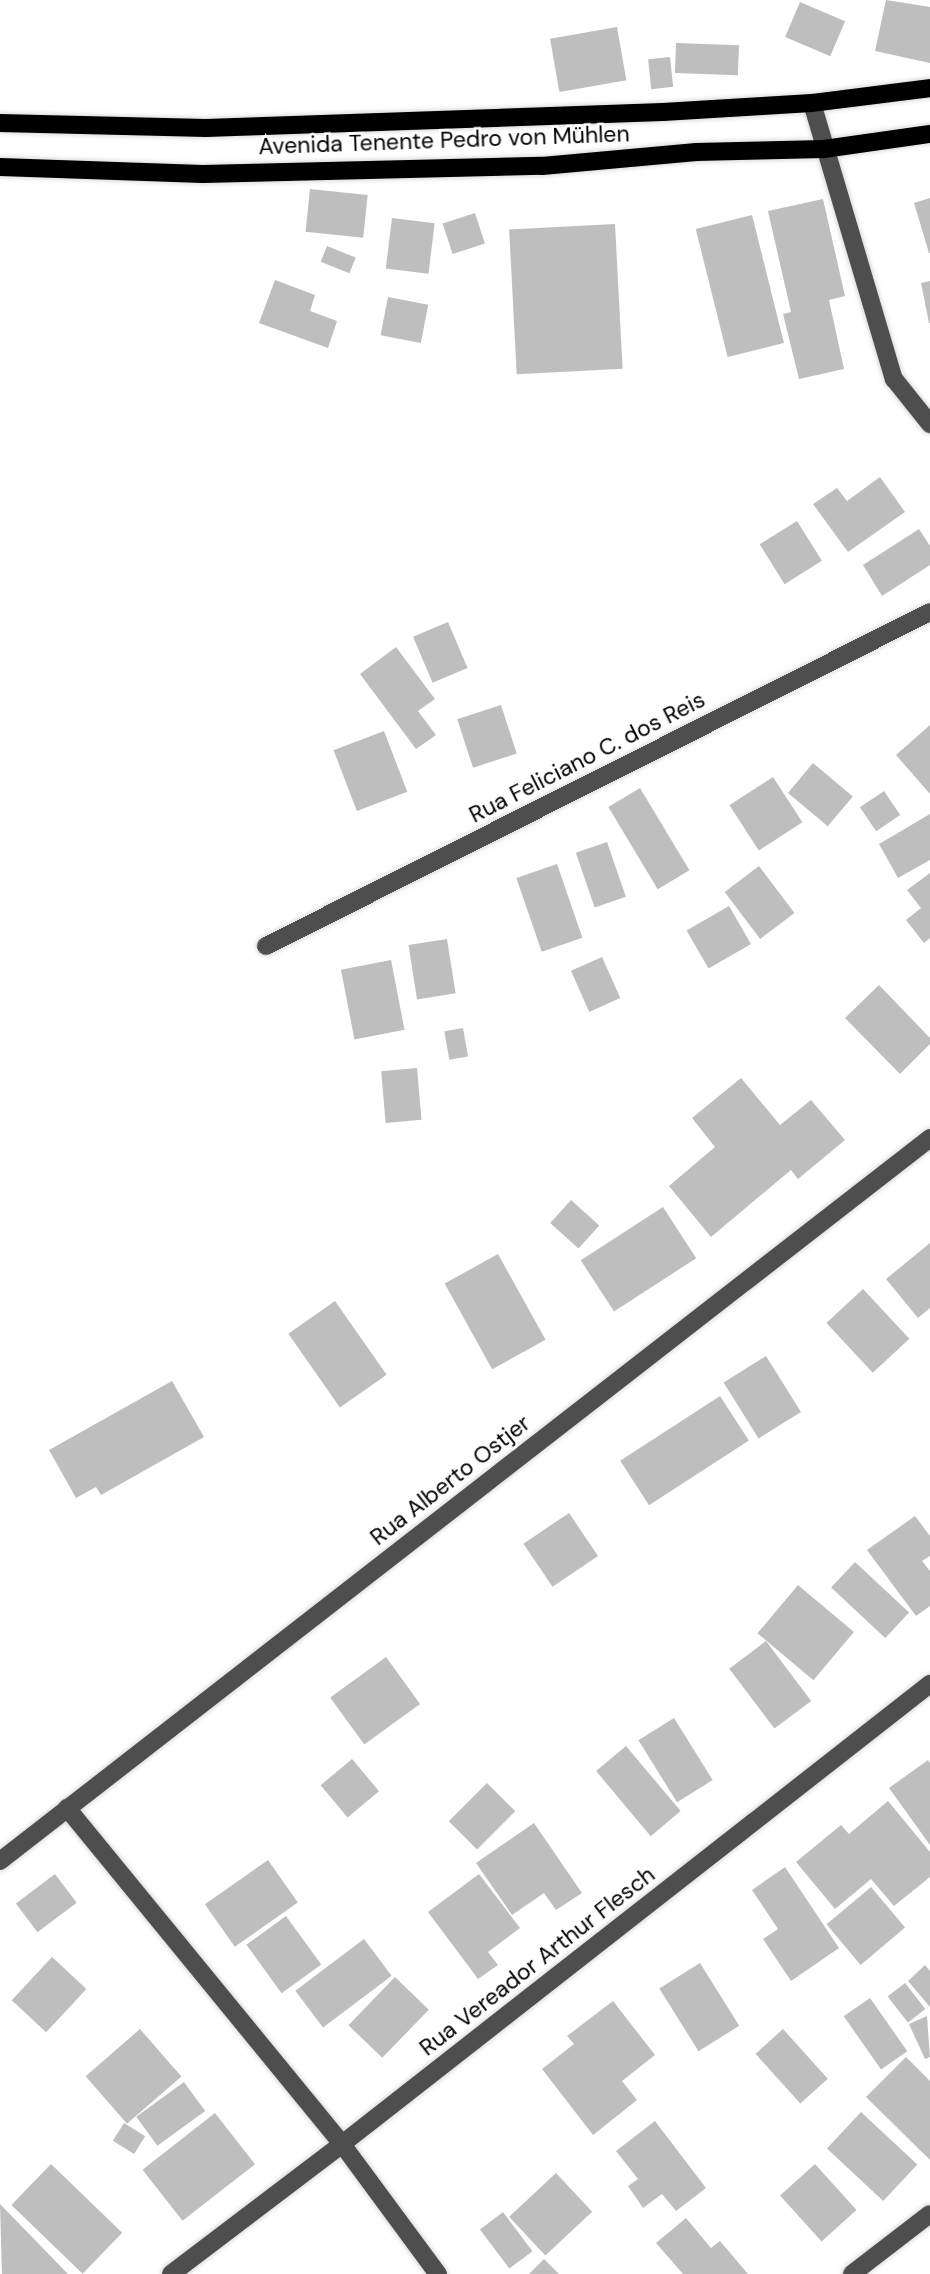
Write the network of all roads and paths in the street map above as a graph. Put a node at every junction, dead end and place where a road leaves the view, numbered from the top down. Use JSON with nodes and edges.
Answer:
{"nodes":[{"id":1,"x":930,"y":88,"type":"edge"},
{"id":2,"x":812,"y":103,"type":"junction"},
{"id":3,"x":0,"y":123,"type":"edge"},
{"id":4,"x":930,"y":134,"type":"edge"},
{"id":5,"x":824,"y":149,"type":"junction"},
{"id":6,"x":0,"y":167,"type":"edge"},
{"id":7,"x":930,"y":424,"type":"edge"},
{"id":8,"x":930,"y":612,"type":"edge"},
{"id":9,"x":266,"y":946,"type":"dead end"},
{"id":10,"x":930,"y":1138,"type":"edge"},
{"id":11,"x":930,"y":1684,"type":"edge"},
{"id":12,"x":68,"y":1808,"type":"junction"},
{"id":13,"x":0,"y":1861,"type":"edge"},
{"id":14,"x":342,"y":2144,"type":"junction"},
{"id":15,"x":930,"y":2214,"type":"edge"},
{"id":16,"x":171,"y":2274,"type":"edge"},
{"id":17,"x":438,"y":2274,"type":"edge"},
{"id":18,"x":852,"y":2274,"type":"edge"}],
"edges":[{"from":1,"to":2,"type":"main road","name":"Avenida Tenente Pedro von Mühlen"},
{"from":2,"to":3,"type":"main road","name":"Avenida Tenente Pedro von Mühlen"},
{"from":2,"to":5,"type":"street"},
{"from":4,"to":5,"type":"main road","name":"Avenida Tenente Pedro von Mühlen"},
{"from":5,"to":6,"type":"main road","name":"Avenida Tenente Pedro von Mühlen"},
{"from":5,"to":7,"type":"street"},
{"from":8,"to":9,"type":"street","name":"Rua Feliciano C. dos Reis"},
{"from":10,"to":12,"type":"street","name":"Rua Alberto Ostjer"},
{"from":11,"to":14,"type":"street","name":"Rua Vereador Arthur Flesch"},
{"from":12,"to":13,"type":"street","name":"Rua Alberto Ostjer"},
{"from":12,"to":14,"type":"street"},
{"from":14,"to":16,"type":"street","name":"Rua Vereador Arthur Flesch"},
{"from":14,"to":17,"type":"street"},
{"from":15,"to":18,"type":"street"}]}
